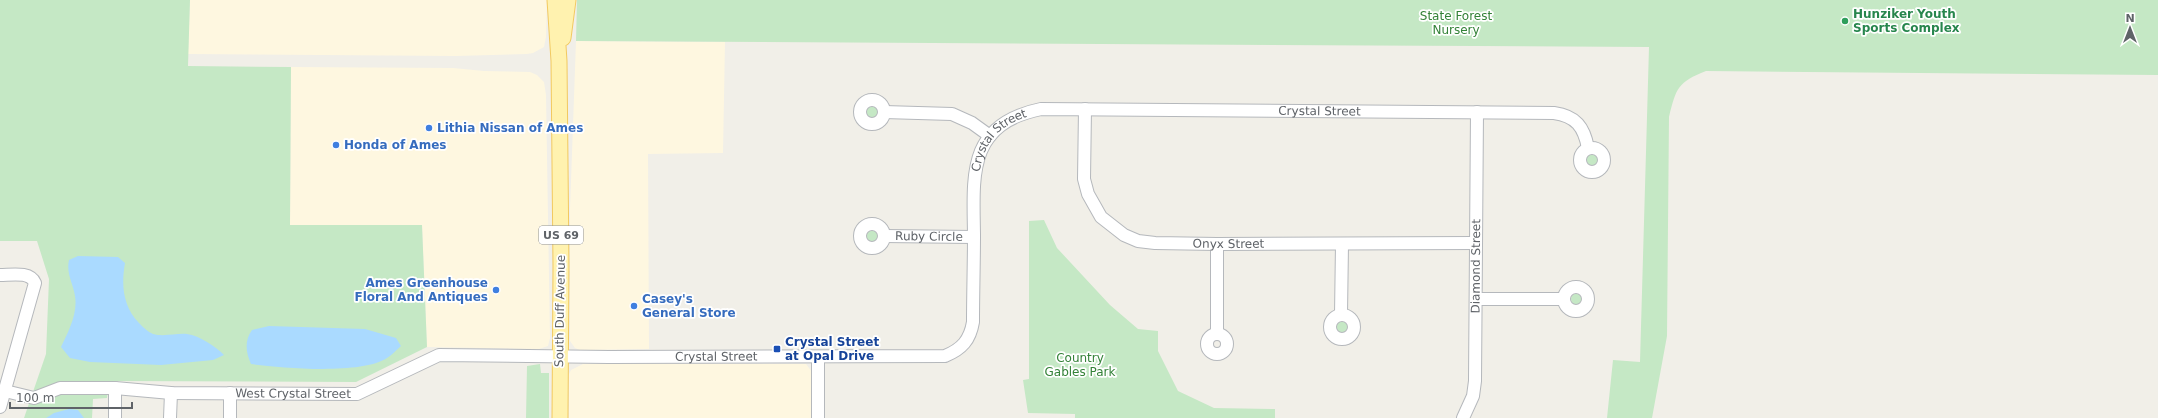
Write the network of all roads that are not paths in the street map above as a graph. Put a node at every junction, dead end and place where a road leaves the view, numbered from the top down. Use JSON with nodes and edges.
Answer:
{"nodes":[{"id":1,"x":555,"y":0,"type":"edge"},
{"id":2,"x":568,"y":0,"type":"edge"},
{"id":3,"x":559,"y":61,"type":"junction"},
{"id":4,"x":1085,"y":109,"type":"junction"},
{"id":5,"x":884,"y":112,"type":"dead end"},
{"id":6,"x":1477,"y":112,"type":"junction"},
{"id":7,"x":990,"y":136,"type":"junction"},
{"id":8,"x":1588,"y":148,"type":"dead end"},
{"id":9,"x":884,"y":236,"type":"dead end"},
{"id":10,"x":974,"y":237,"type":"junction"},
{"id":11,"x":1476,"y":243,"type":"junction"},
{"id":12,"x":1217,"y":244,"type":"junction"},
{"id":13,"x":1342,"y":244,"type":"junction"},
{"id":14,"x":0,"y":275,"type":"edge"},
{"id":15,"x":1476,"y":299,"type":"junction"},
{"id":16,"x":1564,"y":299,"type":"dead end"},
{"id":17,"x":1341,"y":316,"type":"dead end"},
{"id":18,"x":1217,"y":334,"type":"dead end"},
{"id":19,"x":560,"y":357,"type":"junction"},
{"id":20,"x":818,"y":357,"type":"junction"},
{"id":21,"x":115,"y":388,"type":"junction"},
{"id":22,"x":5,"y":391,"type":"junction"},
{"id":23,"x":170,"y":393,"type":"junction"},
{"id":24,"x":230,"y":393,"type":"junction"},
{"id":25,"x":0,"y":407,"type":"edge"},
{"id":26,"x":115,"y":418,"type":"edge"},
{"id":27,"x":170,"y":418,"type":"edge"},
{"id":28,"x":230,"y":418,"type":"edge"},
{"id":29,"x":560,"y":418,"type":"edge"},
{"id":30,"x":818,"y":418,"type":"edge"},
{"id":31,"x":1463,"y":418,"type":"edge"}],
"edges":[{"from":1,"to":3,"type":"main road","name":"South Duff Avenue","number":"US 69"},
{"from":2,"to":3,"type":"main road","name":"South Duff Avenue","number":"US 69"},
{"from":3,"to":19,"type":"main road","name":"South Duff Avenue","number":"US 69"},
{"from":4,"to":6,"type":"street","name":"Crystal Street"},
{"from":4,"to":7,"type":"street","name":"Crystal Street"},
{"from":4,"to":12,"type":"street","name":"Onyx Street"},
{"from":5,"to":7,"type":"street"},
{"from":6,"to":8,"type":"street","name":"Crystal Street"},
{"from":6,"to":11,"type":"street","name":"Diamond Street"},
{"from":7,"to":10,"type":"street","name":"Crystal Street"},
{"from":9,"to":10,"type":"street","name":"Ruby Circle"},
{"from":10,"to":20,"type":"street","name":"Crystal Street"},
{"from":11,"to":13,"type":"street","name":"Onyx Street"},
{"from":11,"to":15,"type":"street","name":"Diamond Street"},
{"from":12,"to":13,"type":"street","name":"Onyx Street"},
{"from":12,"to":18,"type":"street"},
{"from":13,"to":17,"type":"street"},
{"from":14,"to":22,"type":"street"},
{"from":15,"to":16,"type":"street"},
{"from":15,"to":31,"type":"street","name":"Diamond Street"},
{"from":19,"to":20,"type":"street","name":"Crystal Street"},
{"from":19,"to":24,"type":"street","name":"West Crystal Street"},
{"from":19,"to":29,"type":"main road","name":"South Duff Avenue","number":"US 69"},
{"from":20,"to":30,"type":"street"},
{"from":21,"to":22,"type":"street","name":"West Crystal Street"},
{"from":21,"to":23,"type":"street","name":"West Crystal Street"},
{"from":21,"to":26,"type":"street"},
{"from":22,"to":25,"type":"street"},
{"from":23,"to":24,"type":"street","name":"West Crystal Street"},
{"from":23,"to":27,"type":"street"},
{"from":24,"to":28,"type":"street"}]}
